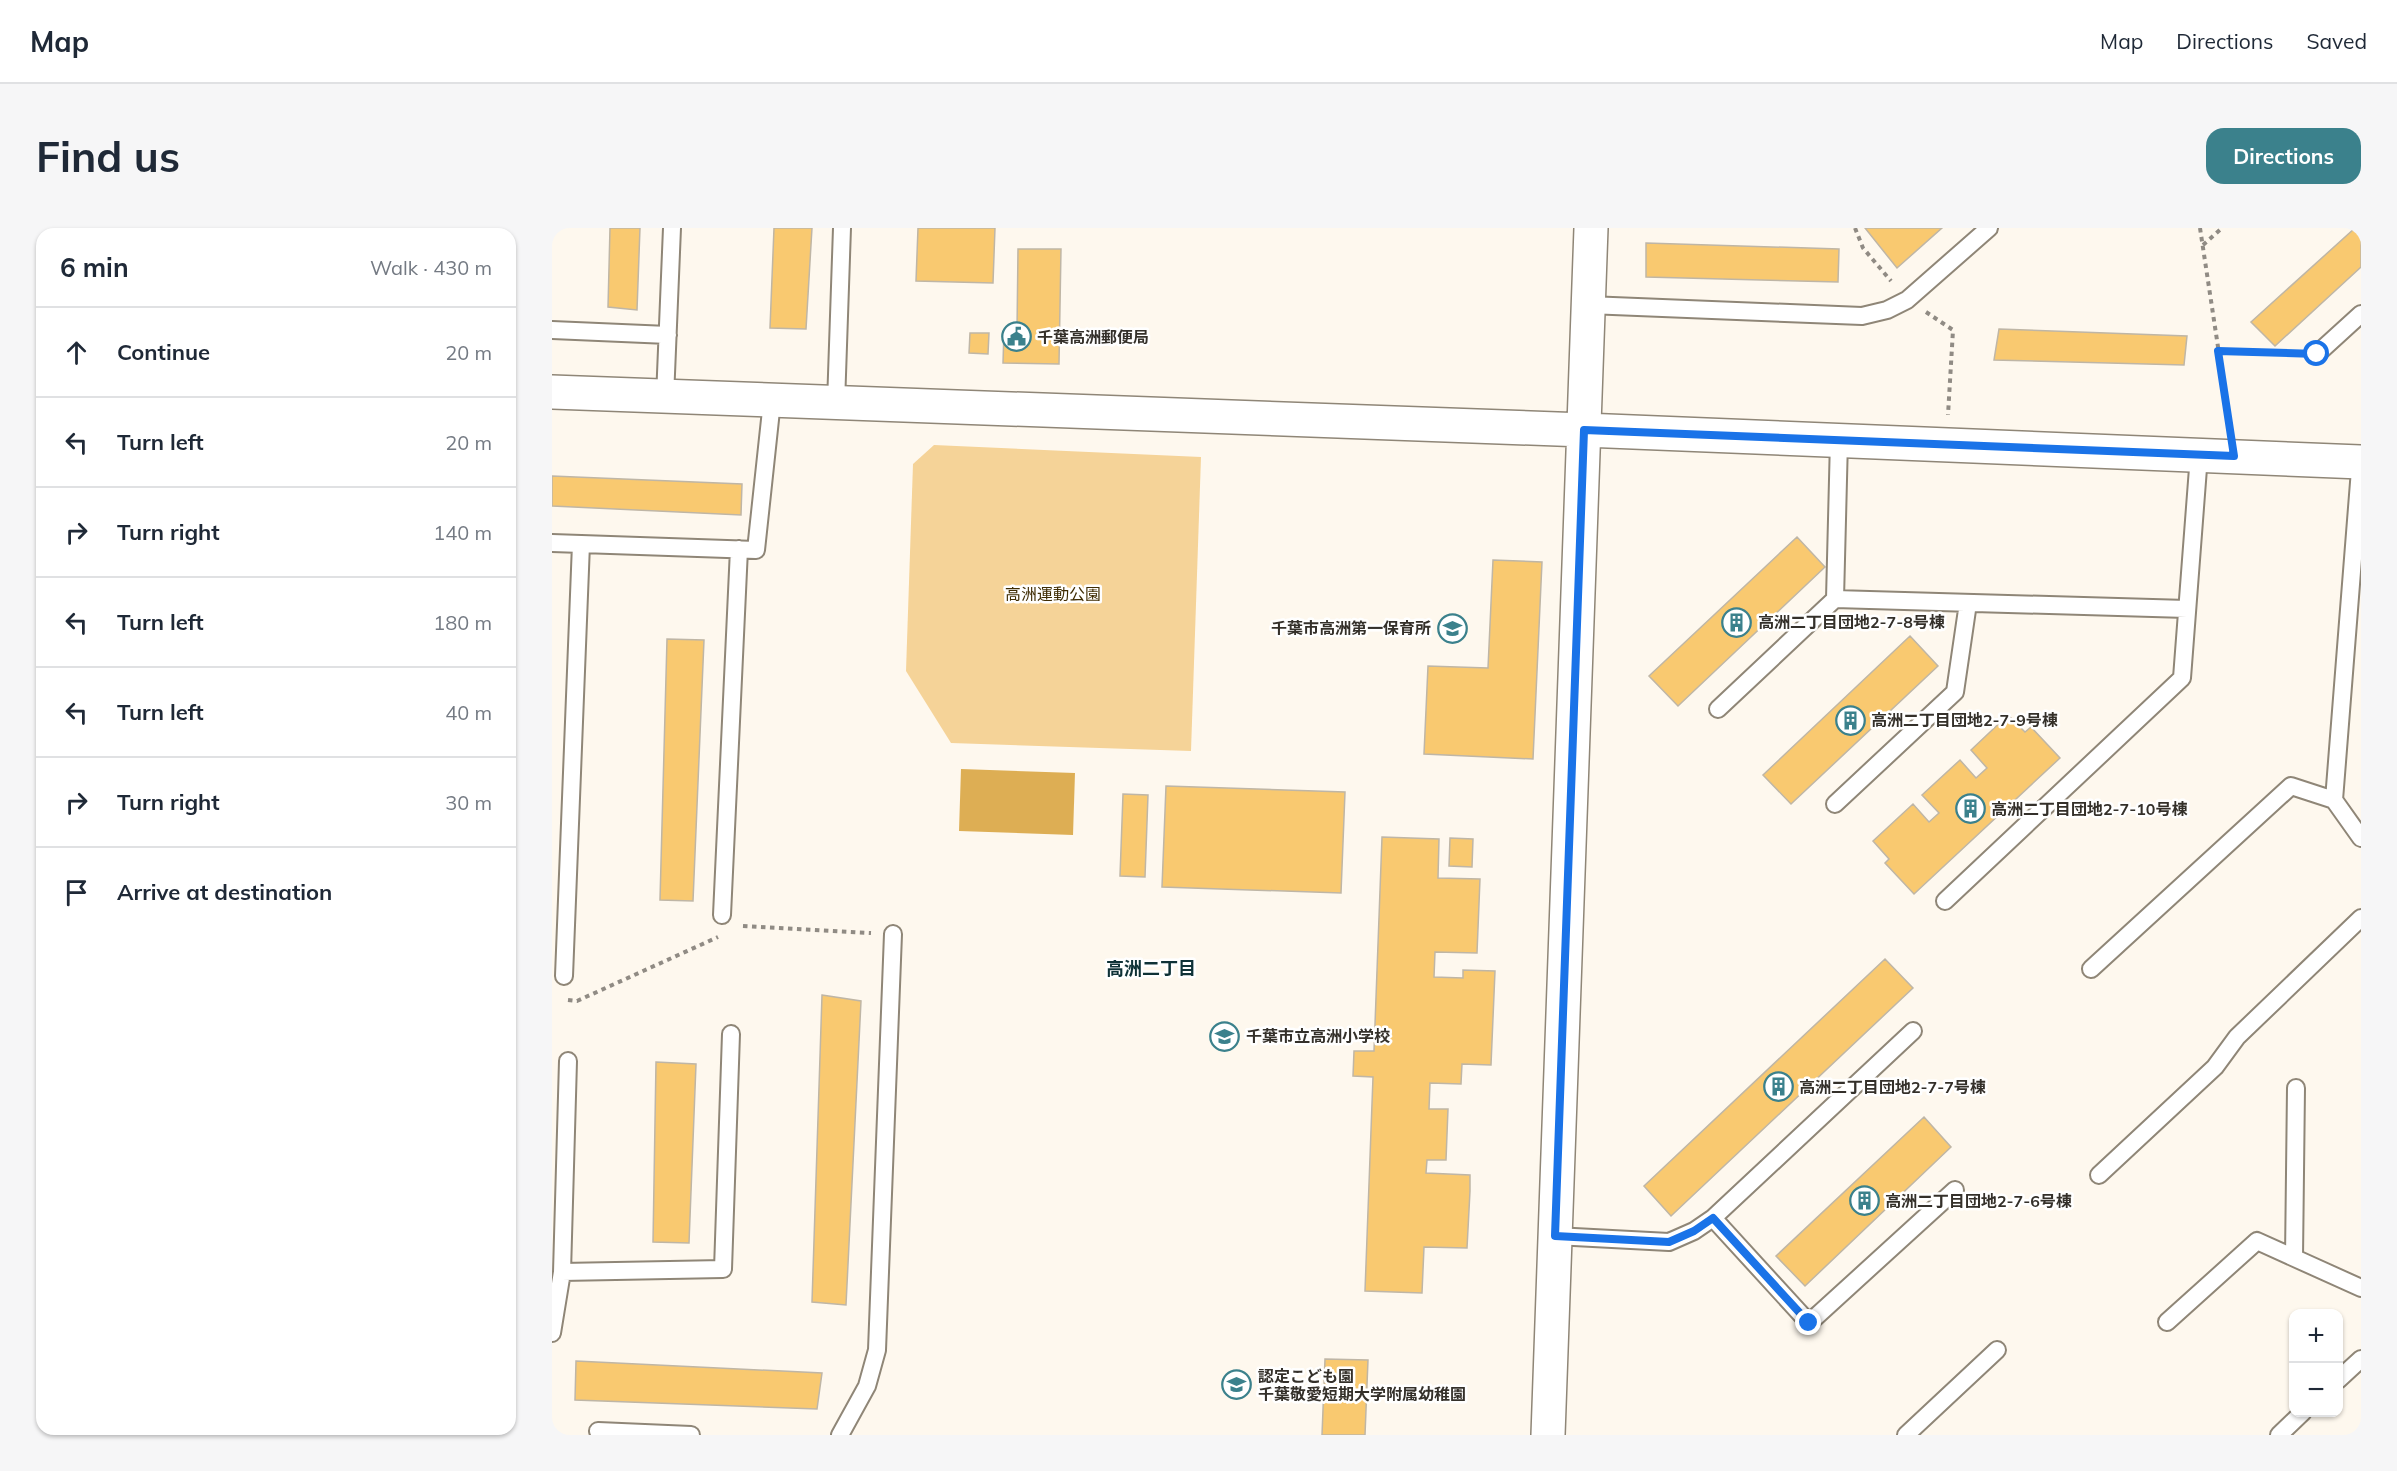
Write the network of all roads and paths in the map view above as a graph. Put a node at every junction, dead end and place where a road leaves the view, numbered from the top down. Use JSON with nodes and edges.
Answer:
{"nodes":[{"id":1,"x":672,"y":228,"type":"edge"},
{"id":2,"x":842,"y":228,"type":"edge"},
{"id":3,"x":1591,"y":228,"type":"edge"},
{"id":4,"x":1855,"y":228,"type":"edge"},
{"id":5,"x":1989,"y":228,"type":"edge"},
{"id":6,"x":2200,"y":228,"type":"edge"},
{"id":7,"x":2222,"y":228,"type":"edge"},
{"id":8,"x":2202,"y":245,"type":"junction"},
{"id":9,"x":1907,"y":300,"type":"junction"},
{"id":10,"x":1588,"y":305,"type":"junction"},
{"id":11,"x":2361,"y":314,"type":"edge"},
{"id":12,"x":552,"y":330,"type":"edge"},
{"id":13,"x":668,"y":334,"type":"junction"},
{"id":14,"x":2218,"y":351,"type":"junction"},
{"id":15,"x":2317,"y":354,"type":"joint"},
{"id":16,"x":552,"y":392,"type":"edge"},
{"id":17,"x":665,"y":398,"type":"junction"},
{"id":18,"x":772,"y":401,"type":"junction"},
{"id":19,"x":836,"y":404,"type":"junction"},
{"id":20,"x":1584,"y":430,"type":"junction"},
{"id":21,"x":1839,"y":440,"type":"junction"},
{"id":22,"x":1946,"y":444,"type":"junction"},
{"id":23,"x":2361,"y":453,"type":"edge"},
{"id":24,"x":2199,"y":455,"type":"junction"},
{"id":25,"x":2234,"y":456,"type":"junction"},
{"id":26,"x":2361,"y":462,"type":"edge"},
{"id":27,"x":552,"y":543,"type":"edge"},
{"id":28,"x":581,"y":544,"type":"junction"},
{"id":29,"x":740,"y":549,"type":"junction"},
{"id":30,"x":1835,"y":599,"type":"junction"},
{"id":31,"x":1968,"y":603,"type":"junction"},
{"id":32,"x":2187,"y":609,"type":"junction"},
{"id":33,"x":1718,"y":709,"type":"dead end"},
{"id":34,"x":2334,"y":800,"type":"junction"},
{"id":35,"x":1835,"y":804,"type":"dead end"},
{"id":36,"x":2361,"y":838,"type":"edge"},
{"id":37,"x":1945,"y":902,"type":"dead end"},
{"id":38,"x":722,"y":915,"type":"dead end"},
{"id":39,"x":2361,"y":918,"type":"edge"},
{"id":40,"x":735,"y":930,"type":"dead end"},
{"id":41,"x":724,"y":934,"type":"dead end"},
{"id":42,"x":893,"y":934,"type":"joint"},
{"id":43,"x":2091,"y":969,"type":"dead end"},
{"id":44,"x":564,"y":976,"type":"dead end"},
{"id":45,"x":560,"y":1000,"type":"dead end"},
{"id":46,"x":1913,"y":1031,"type":"dead end"},
{"id":47,"x":731,"y":1035,"type":"dead end"},
{"id":48,"x":568,"y":1061,"type":"dead end"},
{"id":49,"x":2296,"y":1088,"type":"dead end"},
{"id":50,"x":2099,"y":1175,"type":"dead end"},
{"id":51,"x":1955,"y":1190,"type":"dead end"},
{"id":52,"x":1713,"y":1218,"type":"junction"},
{"id":53,"x":1555,"y":1236,"type":"junction"},
{"id":54,"x":2294,"y":1257,"type":"junction"},
{"id":55,"x":562,"y":1272,"type":"junction"},
{"id":56,"x":2361,"y":1288,"type":"edge"},
{"id":57,"x":2167,"y":1322,"type":"dead end"},
{"id":58,"x":552,"y":1333,"type":"edge"},
{"id":59,"x":1997,"y":1350,"type":"dead end"},
{"id":60,"x":2361,"y":1359,"type":"edge"},
{"id":61,"x":2343,"y":1375,"type":"edge"},
{"id":62,"x":2299,"y":1417,"type":"edge"},
{"id":63,"x":598,"y":1431,"type":"dead end"},
{"id":64,"x":691,"y":1435,"type":"edge"},
{"id":65,"x":840,"y":1435,"type":"edge"},
{"id":66,"x":1548,"y":1435,"type":"edge"},
{"id":67,"x":1906,"y":1435,"type":"edge"},
{"id":68,"x":2279,"y":1435,"type":"edge"}],
"edges":[{"from":1,"to":13,"type":"lane"},
{"from":2,"to":19,"type":"lane"},
{"from":3,"to":10,"type":"street"},
{"from":4,"to":9,"type":"path"},
{"from":5,"to":9,"type":"lane"},
{"from":6,"to":8,"type":"path"},
{"from":7,"to":8,"type":"path"},
{"from":8,"to":14,"type":"path"},
{"from":9,"to":10,"type":"lane"},
{"from":9,"to":22,"type":"path"},
{"from":10,"to":20,"type":"street"},
{"from":11,"to":15,"type":"lane"},
{"from":12,"to":13,"type":"lane"},
{"from":13,"to":17,"type":"lane"},
{"from":14,"to":15,"type":"path"},
{"from":14,"to":25,"type":"path"},
{"from":16,"to":17,"type":"street"},
{"from":17,"to":18,"type":"street"},
{"from":18,"to":19,"type":"street"},
{"from":18,"to":29,"type":"lane"},
{"from":19,"to":20,"type":"street"},
{"from":20,"to":21,"type":"street"},
{"from":20,"to":53,"type":"street"},
{"from":21,"to":22,"type":"street"},
{"from":21,"to":30,"type":"lane"},
{"from":22,"to":24,"type":"street"},
{"from":23,"to":26,"type":"lane"},
{"from":24,"to":25,"type":"street"},
{"from":24,"to":32,"type":"lane"},
{"from":25,"to":26,"type":"street"},
{"from":26,"to":34,"type":"lane"},
{"from":27,"to":28,"type":"lane"},
{"from":28,"to":29,"type":"lane"},
{"from":28,"to":44,"type":"lane"},
{"from":29,"to":38,"type":"lane"},
{"from":30,"to":31,"type":"lane"},
{"from":30,"to":33,"type":"lane"},
{"from":31,"to":32,"type":"lane"},
{"from":31,"to":35,"type":"lane"},
{"from":32,"to":37,"type":"lane"},
{"from":34,"to":36,"type":"lane"},
{"from":34,"to":43,"type":"lane"},
{"from":39,"to":50,"type":"lane"},
{"from":40,"to":42,"type":"path"},
{"from":41,"to":45,"type":"path"},
{"from":42,"to":65,"type":"lane"},
{"from":46,"to":52,"type":"lane"},
{"from":47,"to":55,"type":"lane"},
{"from":48,"to":55,"type":"lane"},
{"from":49,"to":54,"type":"lane"},
{"from":51,"to":52,"type":"lane"},
{"from":52,"to":53,"type":"lane"},
{"from":53,"to":66,"type":"street"},
{"from":54,"to":56,"type":"lane"},
{"from":54,"to":57,"type":"lane"},
{"from":55,"to":58,"type":"lane"},
{"from":59,"to":67,"type":"lane"},
{"from":60,"to":61,"type":"lane"},
{"from":62,"to":68,"type":"lane"},
{"from":63,"to":64,"type":"lane"}]}
